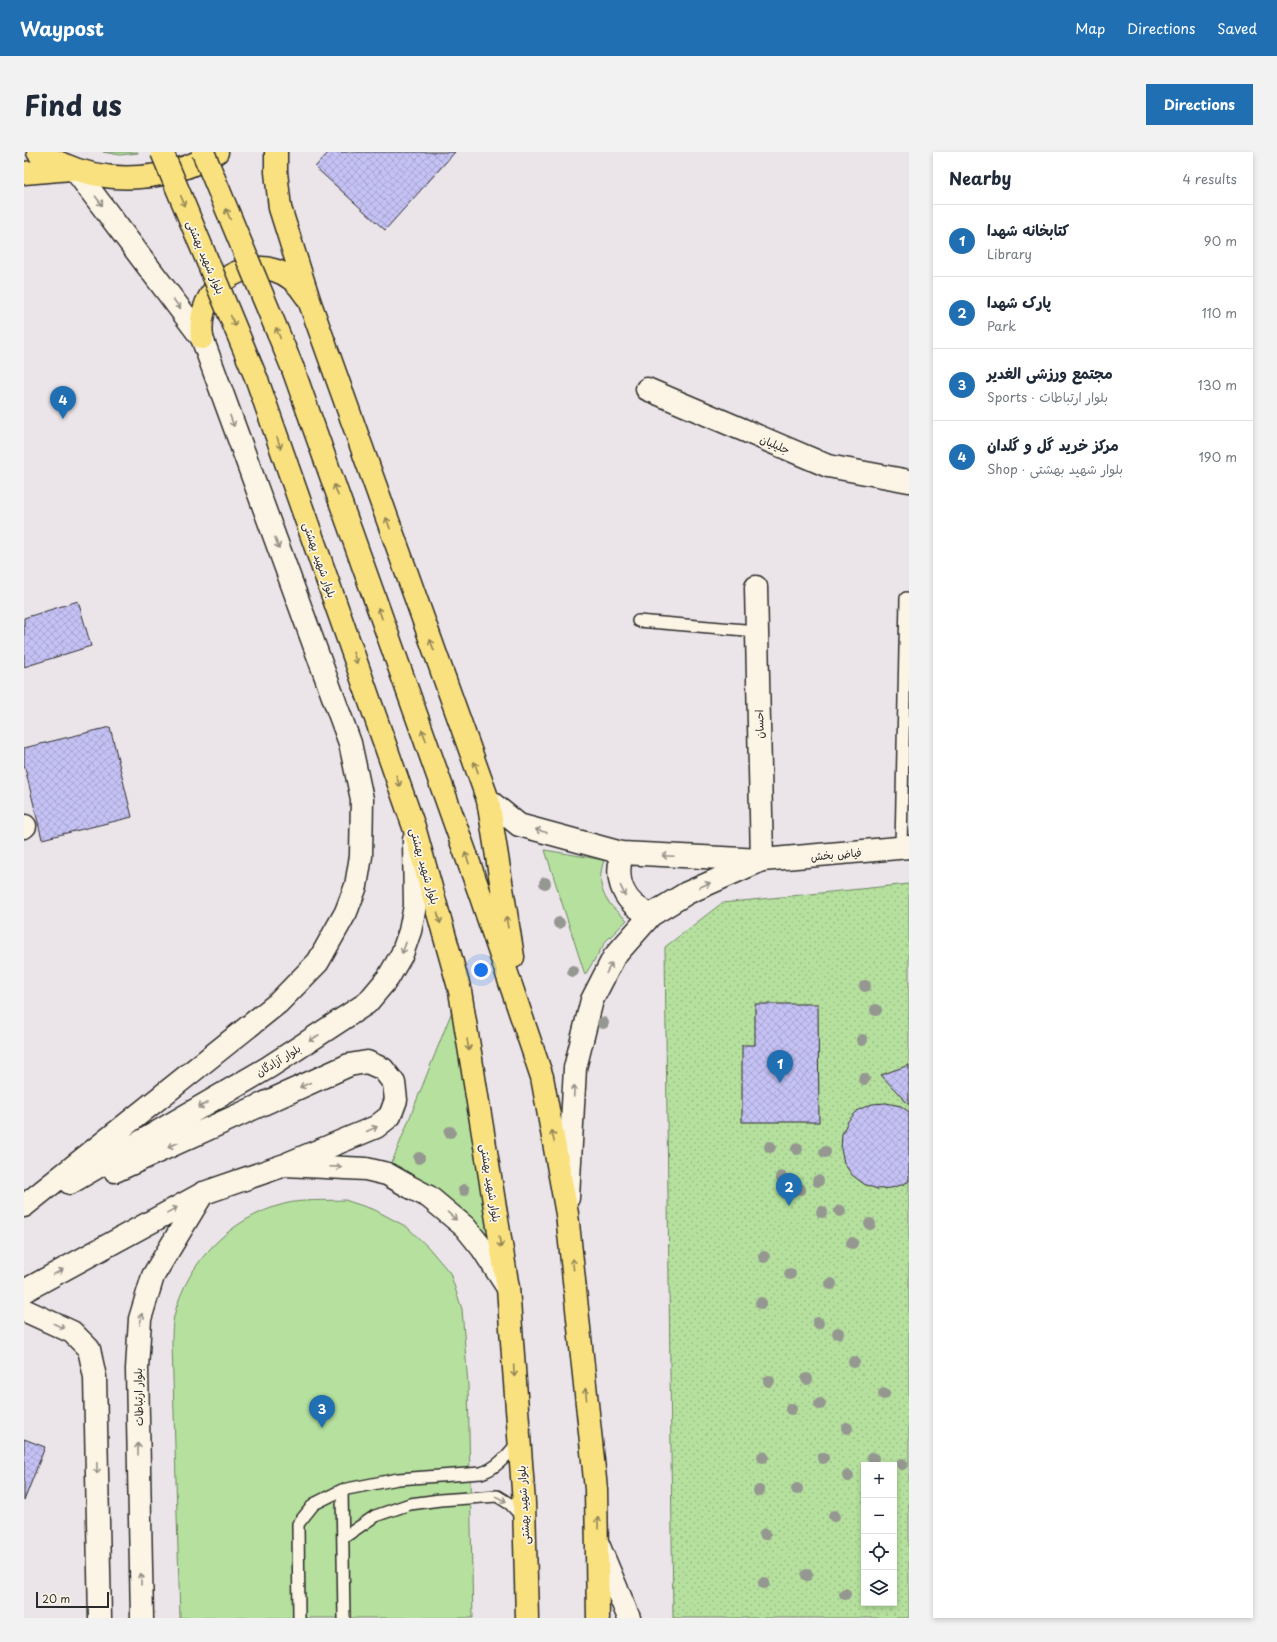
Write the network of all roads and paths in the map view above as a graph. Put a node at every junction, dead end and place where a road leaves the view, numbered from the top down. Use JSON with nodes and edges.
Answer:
{"nodes":[{"id":1,"x":38,"y":152,"type":"edge"},
{"id":2,"x":162,"y":152,"type":"edge"},
{"id":3,"x":203,"y":152,"type":"edge"},
{"id":4,"x":217,"y":152,"type":"edge"},
{"id":5,"x":276,"y":152,"type":"edge"},
{"id":6,"x":74,"y":169,"type":"junction"},
{"id":7,"x":24,"y":173,"type":"edge"},
{"id":8,"x":310,"y":303,"type":"junction"},
{"id":9,"x":202,"y":338,"type":"junction"},
{"id":10,"x":647,"y":390,"type":"dead end"},
{"id":11,"x":909,"y":481,"type":"edge"},
{"id":12,"x":756,"y":587,"type":"dead end"},
{"id":13,"x":906,"y":598,"type":"dead end"},
{"id":14,"x":638,"y":621,"type":"dead end"},
{"id":15,"x":757,"y":631,"type":"junction"},
{"id":16,"x":488,"y":800,"type":"junction"},
{"id":17,"x":414,"y":827,"type":"junction"},
{"id":18,"x":905,"y":847,"type":"edge"},
{"id":19,"x":622,"y":853,"type":"junction"},
{"id":20,"x":762,"y":860,"type":"junction"},
{"id":21,"x":651,"y":915,"type":"junction"},
{"id":22,"x":522,"y":1016,"type":"junction"},
{"id":23,"x":285,"y":1165,"type":"junction"},
{"id":24,"x":204,"y":1193,"type":"junction"},
{"id":25,"x":24,"y":1206,"type":"edge"},
{"id":26,"x":24,"y":1211,"type":"edge"},
{"id":27,"x":567,"y":1214,"type":"junction"},
{"id":28,"x":508,"y":1288,"type":"junction"},
{"id":29,"x":24,"y":1291,"type":"edge"},
{"id":30,"x":24,"y":1310,"type":"edge"},
{"id":31,"x":519,"y":1440,"type":"junction"},
{"id":32,"x":342,"y":1490,"type":"junction"},
{"id":33,"x":525,"y":1520,"type":"junction"},
{"id":34,"x":343,"y":1538,"type":"junction"},
{"id":35,"x":598,"y":1544,"type":"junction"},
{"id":36,"x":100,"y":1618,"type":"edge"},
{"id":37,"x":142,"y":1618,"type":"edge"},
{"id":38,"x":299,"y":1618,"type":"edge"},
{"id":39,"x":344,"y":1618,"type":"edge"},
{"id":40,"x":526,"y":1618,"type":"edge"},
{"id":41,"x":598,"y":1618,"type":"edge"},
{"id":42,"x":629,"y":1618,"type":"edge"}],
"edges":[{"from":1,"to":6,"type":"main road"},
{"from":2,"to":17,"type":"main road","name":"بلوار شهید بهشتی","one_way":true,"bridge":true},
{"from":22,"to":3,"type":"main road","one_way":true,"bridge":true},
{"from":4,"to":6,"type":"main road"},
{"from":5,"to":8,"type":"main road"},
{"from":6,"to":7,"type":"main road"},
{"from":6,"to":9,"type":"main road","one_way":true},
{"from":8,"to":9,"type":"main road"},
{"from":16,"to":8,"type":"main road","one_way":true},
{"from":9,"to":25,"type":"main road","one_way":true},
{"from":10,"to":11,"type":"main road","name":"جلیلیان"},
{"from":12,"to":15,"type":"main road","name":"احسان"},
{"from":13,"to":18,"type":"lane"},
{"from":14,"to":15,"type":"lane"},
{"from":15,"to":20,"type":"main road","name":"احسان"},
{"from":19,"to":16,"type":"main road","one_way":true},
{"from":22,"to":16,"type":"main road","one_way":true},
{"from":17,"to":26,"type":"main road","name":"بلوار آزادگان","one_way":true},
{"from":17,"to":28,"type":"main road","name":"بلوار شهید بهشتی","one_way":true},
{"from":18,"to":20,"type":"main road","name":"فیاض بخش"},
{"from":20,"to":19,"type":"main road","one_way":true},
{"from":19,"to":21,"type":"main road","one_way":true},
{"from":21,"to":20,"type":"main road","one_way":true},
{"from":27,"to":21,"type":"main road","one_way":true},
{"from":27,"to":22,"type":"main road","one_way":true},
{"from":23,"to":24,"type":"main road"},
{"from":23,"to":26,"type":"main road","one_way":true},
{"from":23,"to":28,"type":"main road","one_way":true},
{"from":29,"to":24,"type":"main road","one_way":true},
{"from":37,"to":24,"type":"main road","name":"بلوار ارتباطات","one_way":true},
{"from":35,"to":27,"type":"main road","one_way":true},
{"from":28,"to":31,"type":"main road","name":"بلوار شهید بهشتی","one_way":true},
{"from":30,"to":36,"type":"main road","one_way":true},
{"from":31,"to":32,"type":"lane"},
{"from":31,"to":33,"type":"main road","name":"بلوار شهید بهشتی"},
{"from":32,"to":34,"type":"lane"},
{"from":32,"to":38,"type":"lane"},
{"from":34,"to":33,"type":"lane","one_way":true},
{"from":33,"to":40,"type":"main road","name":"بلوار شهید بهشتی"},
{"from":34,"to":39,"type":"lane"},
{"from":35,"to":41,"type":"main road"},
{"from":35,"to":42,"type":"main road"}]}
